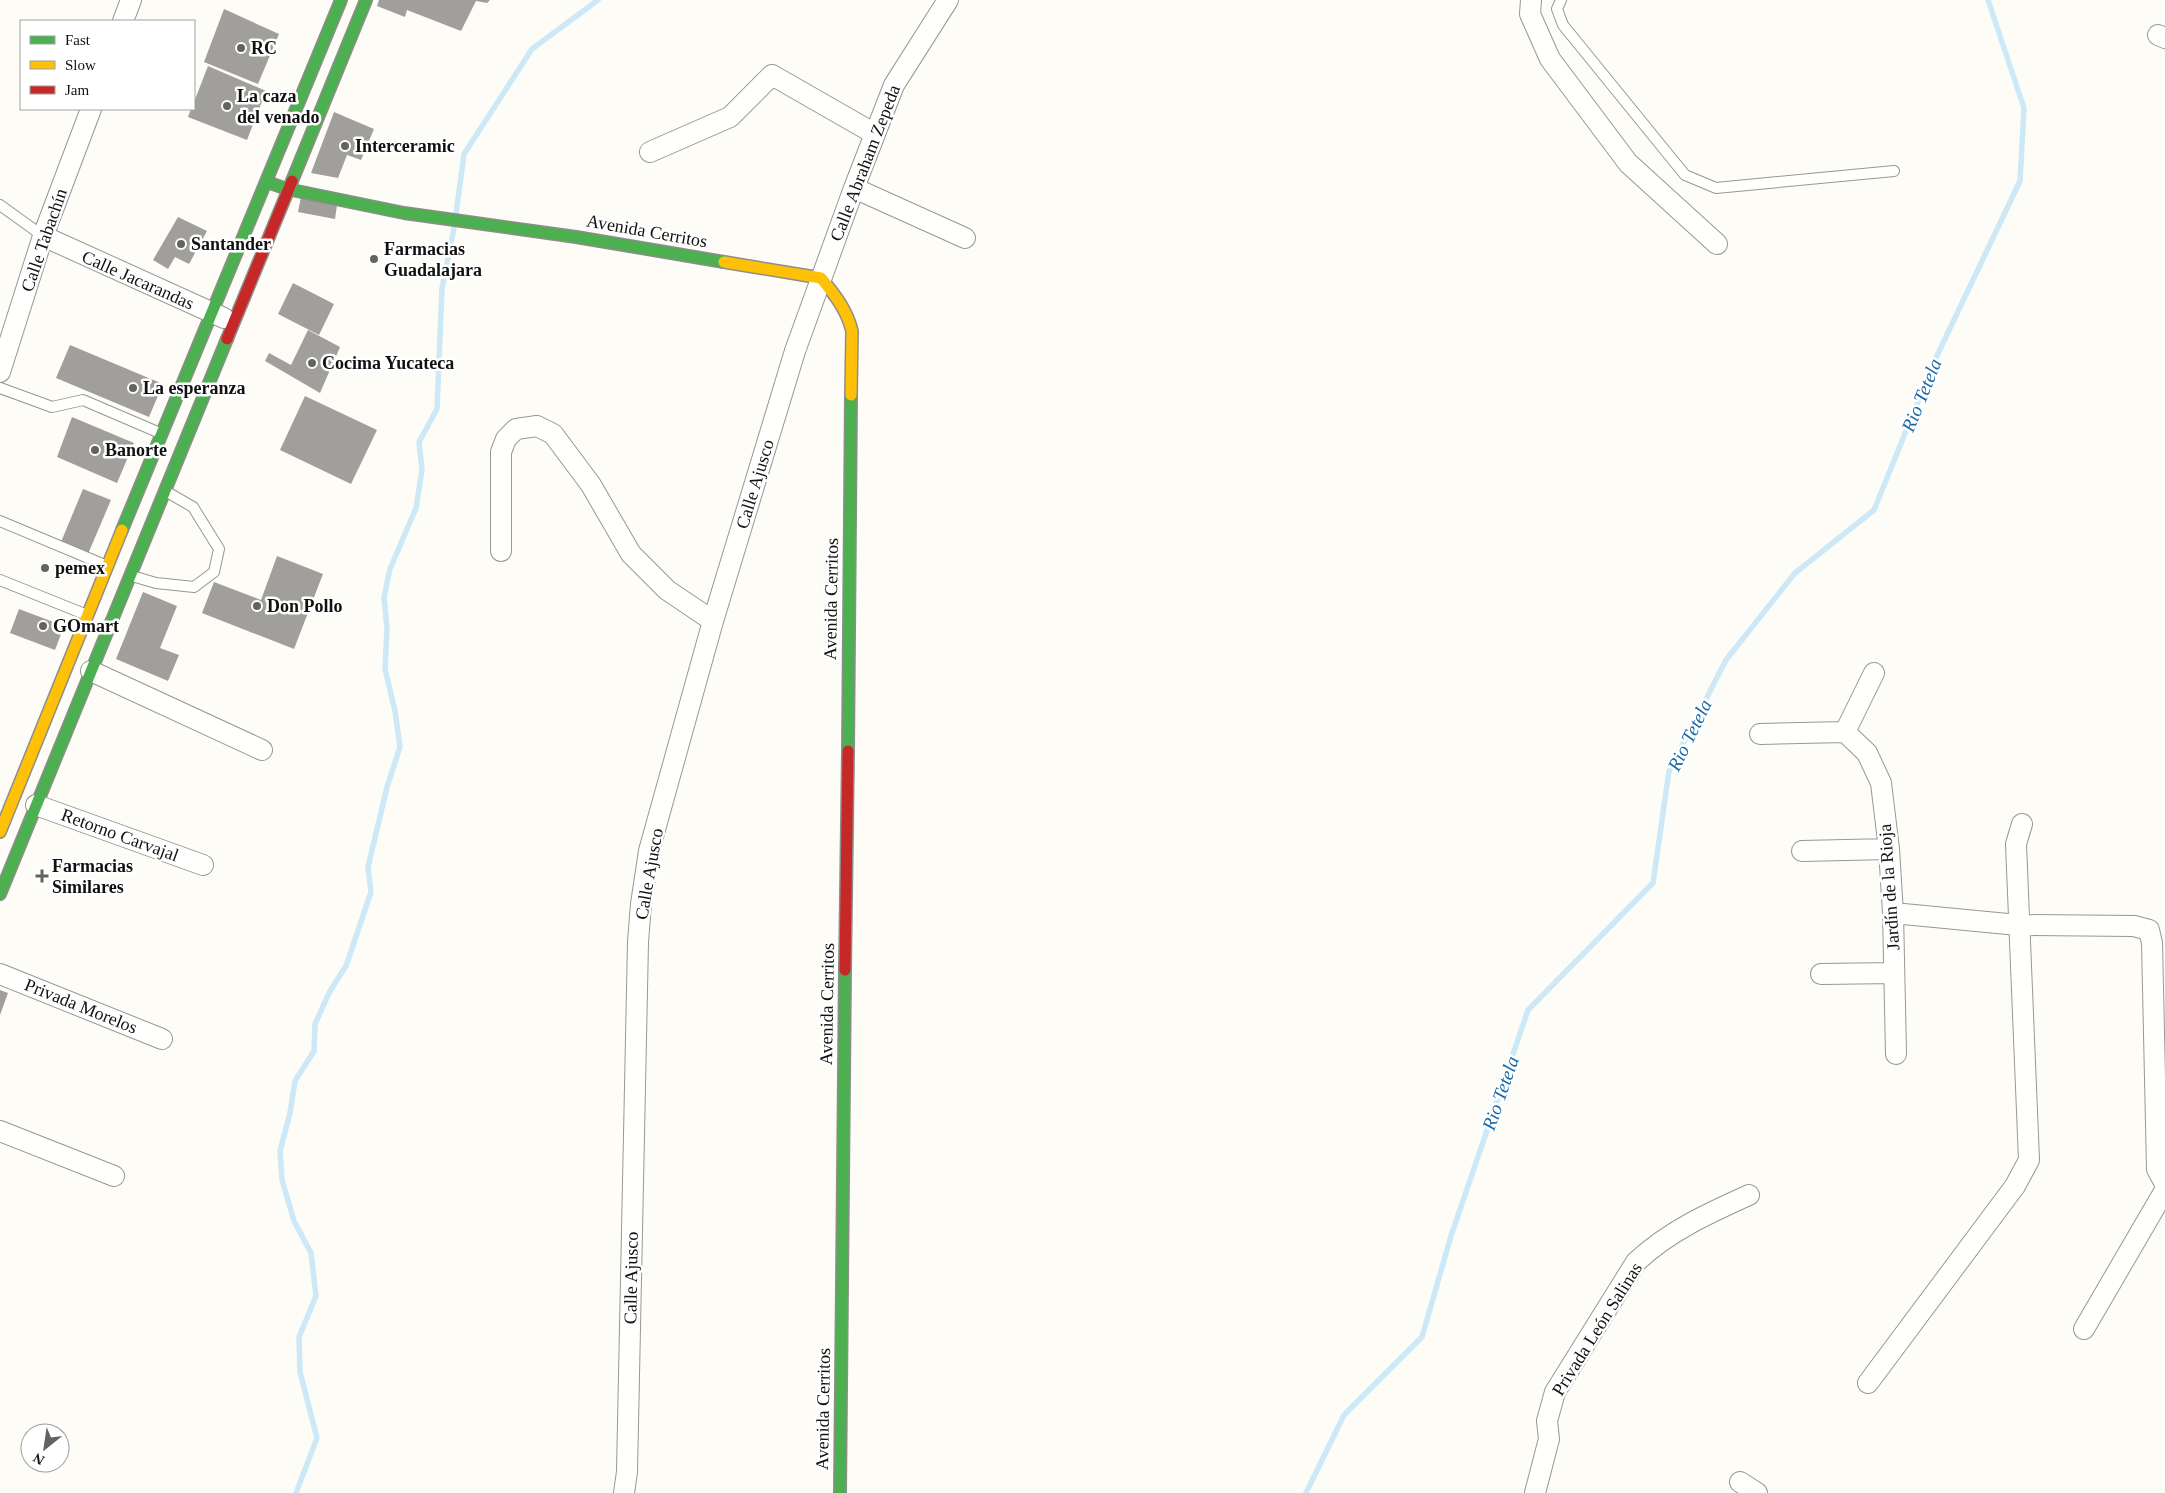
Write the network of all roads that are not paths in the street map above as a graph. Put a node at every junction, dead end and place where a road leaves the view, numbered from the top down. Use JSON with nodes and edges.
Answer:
{"nodes":[{"id":1,"x":131,"y":0,"type":"edge"},
{"id":2,"x":341,"y":0,"type":"edge"},
{"id":3,"x":366,"y":0,"type":"edge"},
{"id":4,"x":948,"y":0,"type":"edge"},
{"id":5,"x":1531,"y":0,"type":"edge"},
{"id":6,"x":1562,"y":0,"type":"edge"},
{"id":7,"x":123,"y":20,"type":"edge"},
{"id":8,"x":90,"y":110,"type":"edge"},
{"id":9,"x":874,"y":134,"type":"junction"},
{"id":10,"x":650,"y":152,"type":"dead end"},
{"id":11,"x":1894,"y":171,"type":"dead end"},
{"id":12,"x":266,"y":182,"type":"junction"},
{"id":13,"x":854,"y":188,"type":"junction"},
{"id":14,"x":287,"y":189,"type":"junction"},
{"id":15,"x":0,"y":205,"type":"edge"},
{"id":16,"x":43,"y":236,"type":"junction"},
{"id":17,"x":965,"y":238,"type":"dead end"},
{"id":18,"x":1717,"y":244,"type":"dead end"},
{"id":19,"x":820,"y":278,"type":"junction"},
{"id":20,"x":212,"y":314,"type":"junction"},
{"id":21,"x":234,"y":322,"type":"junction"},
{"id":22,"x":0,"y":372,"type":"edge"},
{"id":23,"x":0,"y":388,"type":"edge"},
{"id":24,"x":162,"y":434,"type":"junction"},
{"id":25,"x":164,"y":490,"type":"junction"},
{"id":26,"x":0,"y":521,"type":"edge"},
{"id":27,"x":501,"y":551,"type":"dead end"},
{"id":28,"x":118,"y":571,"type":"junction"},
{"id":29,"x":0,"y":580,"type":"edge"},
{"id":30,"x":88,"y":616,"type":"junction"},
{"id":31,"x":713,"y":621,"type":"junction"},
{"id":32,"x":90,"y":671,"type":"junction"},
{"id":33,"x":1874,"y":673,"type":"dead end"},
{"id":34,"x":1845,"y":732,"type":"junction"},
{"id":35,"x":1760,"y":734,"type":"dead end"},
{"id":36,"x":262,"y":750,"type":"dead end"},
{"id":37,"x":36,"y":805,"type":"junction"},
{"id":38,"x":2022,"y":824,"type":"dead end"},
{"id":39,"x":0,"y":832,"type":"edge"},
{"id":40,"x":1889,"y":848,"type":"junction"},
{"id":41,"x":1802,"y":851,"type":"dead end"},
{"id":42,"x":203,"y":865,"type":"dead end"},
{"id":43,"x":0,"y":894,"type":"edge"},
{"id":44,"x":1892,"y":913,"type":"junction"},
{"id":45,"x":2018,"y":925,"type":"junction"},
{"id":46,"x":1894,"y":973,"type":"junction"},
{"id":47,"x":0,"y":974,"type":"edge"},
{"id":48,"x":1821,"y":974,"type":"dead end"},
{"id":49,"x":162,"y":1039,"type":"dead end"},
{"id":50,"x":1896,"y":1054,"type":"dead end"},
{"id":51,"x":0,"y":1131,"type":"edge"},
{"id":52,"x":114,"y":1176,"type":"dead end"},
{"id":53,"x":2165,"y":1184,"type":"edge"},
{"id":54,"x":2165,"y":1190,"type":"edge"},
{"id":55,"x":1749,"y":1195,"type":"dead end"},
{"id":56,"x":2084,"y":1329,"type":"dead end"},
{"id":57,"x":1868,"y":1383,"type":"dead end"},
{"id":58,"x":624,"y":1493,"type":"edge"},
{"id":59,"x":840,"y":1493,"type":"edge"},
{"id":60,"x":1535,"y":1493,"type":"edge"}],
"edges":[{"from":1,"to":7,"type":"street"},
{"from":2,"to":12,"type":"main road"},
{"from":3,"to":14,"type":"main road"},
{"from":4,"to":9,"type":"street","name":"Calle Abraham Zepeda"},
{"from":5,"to":18,"type":"street"},
{"from":6,"to":11,"type":"lane"},
{"from":8,"to":16,"type":"street","name":"Calle Tabachín"},
{"from":9,"to":10,"type":"street"},
{"from":9,"to":13,"type":"street","name":"Calle Abraham Zepeda"},
{"from":12,"to":14,"type":"main road","name":"Avenida Cerritos"},
{"from":12,"to":20,"type":"main road"},
{"from":13,"to":17,"type":"street"},
{"from":13,"to":19,"type":"street","name":"Calle Abraham Zepeda"},
{"from":14,"to":19,"type":"main road","name":"Avenida Cerritos"},
{"from":14,"to":21,"type":"main road"},
{"from":15,"to":16,"type":"lane"},
{"from":16,"to":20,"type":"street","name":"Calle Jacarandas"},
{"from":16,"to":22,"type":"street","name":"Calle Tabachín"},
{"from":19,"to":31,"type":"street","name":"Calle Ajusco"},
{"from":19,"to":59,"type":"main road","name":"Avenida Cerritos"},
{"from":20,"to":21,"type":"street","name":"Calle Jacarandas"},
{"from":20,"to":24,"type":"main road"},
{"from":21,"to":25,"type":"main road"},
{"from":23,"to":24,"type":"lane"},
{"from":24,"to":28,"type":"main road"},
{"from":25,"to":28,"type":"main road"},
{"from":25,"to":28,"type":"lane"},
{"from":26,"to":28,"type":"lane"},
{"from":27,"to":31,"type":"street"},
{"from":28,"to":30,"type":"main road"},
{"from":28,"to":32,"type":"main road"},
{"from":29,"to":30,"type":"lane"},
{"from":30,"to":39,"type":"main road"},
{"from":31,"to":58,"type":"street","name":"Calle Ajusco"},
{"from":32,"to":36,"type":"street"},
{"from":32,"to":37,"type":"main road"},
{"from":33,"to":34,"type":"street"},
{"from":34,"to":35,"type":"street"},
{"from":34,"to":40,"type":"street","name":"Jardín de la Rioja"},
{"from":37,"to":42,"type":"street","name":"Retorno Carvajal"},
{"from":37,"to":43,"type":"main road"},
{"from":38,"to":45,"type":"street"},
{"from":40,"to":41,"type":"street"},
{"from":40,"to":44,"type":"street","name":"Jardín de la Rioja"},
{"from":44,"to":45,"type":"street"},
{"from":44,"to":46,"type":"street","name":"Jardín de la Rioja"},
{"from":45,"to":53,"type":"street"},
{"from":45,"to":57,"type":"street"},
{"from":46,"to":48,"type":"street"},
{"from":46,"to":50,"type":"street","name":"Jardín de la Rioja"},
{"from":47,"to":49,"type":"street","name":"Privada Morelos"},
{"from":51,"to":52,"type":"street"},
{"from":54,"to":56,"type":"street"},
{"from":55,"to":60,"type":"street","name":"Privada León Salinas"}]}
